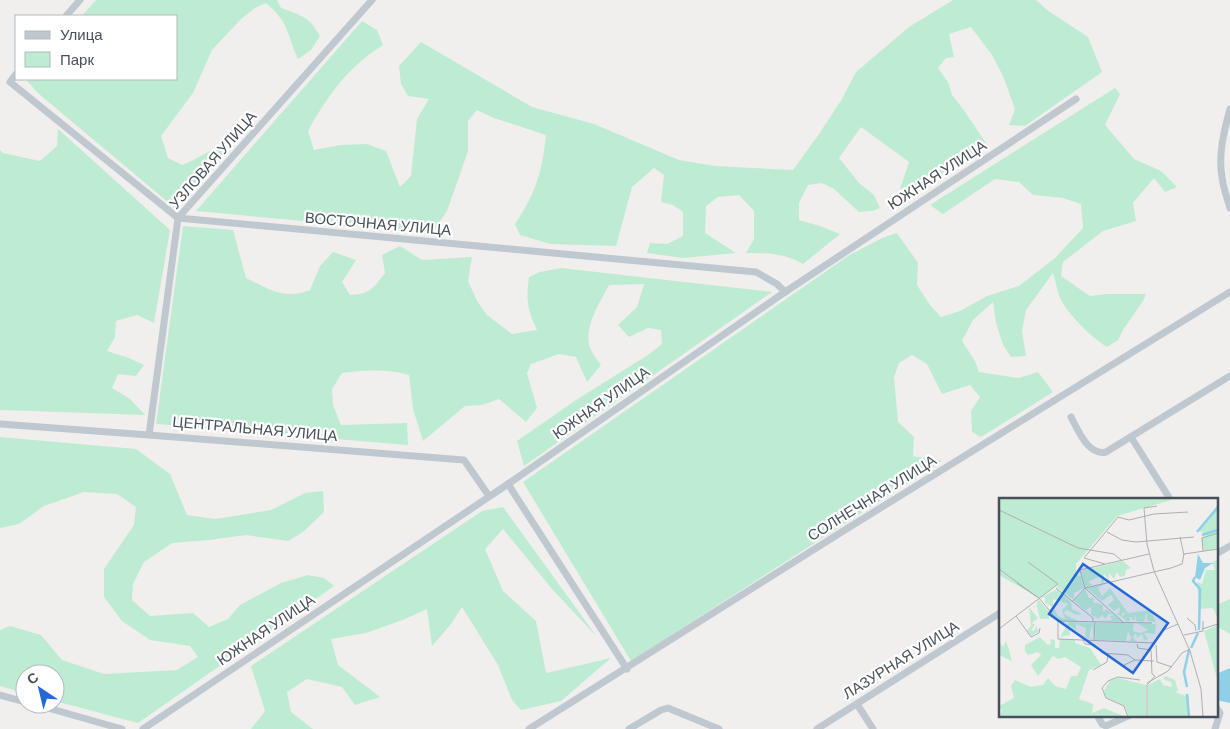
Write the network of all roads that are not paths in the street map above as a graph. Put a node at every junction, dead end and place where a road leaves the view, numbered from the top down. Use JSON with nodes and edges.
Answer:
{"nodes":[{"id":1,"x":80,"y":0,"type":"edge"},
{"id":2,"x":372,"y":0,"type":"edge"},
{"id":3,"x":67,"y":15,"type":"edge"},
{"id":4,"x":15,"y":75,"type":"edge"},
{"id":5,"x":1076,"y":99,"type":"dead end"},
{"id":6,"x":1230,"y":109,"type":"edge"},
{"id":7,"x":1230,"y":208,"type":"edge"},
{"id":8,"x":178,"y":218,"type":"junction"},
{"id":9,"x":785,"y":292,"type":"junction"},
{"id":10,"x":1230,"y":292,"type":"edge"},
{"id":11,"x":1230,"y":376,"type":"edge"},
{"id":12,"x":1071,"y":417,"type":"dead end"},
{"id":13,"x":0,"y":424,"type":"edge"},
{"id":14,"x":149,"y":435,"type":"junction"},
{"id":15,"x":1131,"y":437,"type":"junction"},
{"id":16,"x":508,"y":484,"type":"junction"},
{"id":17,"x":489,"y":496,"type":"junction"},
{"id":18,"x":1169,"y":498,"type":"edge"},
{"id":19,"x":1230,"y":546,"type":"edge"},
{"id":20,"x":1218,"y":553,"type":"edge"},
{"id":21,"x":999,"y":614,"type":"edge"},
{"id":22,"x":627,"y":669,"type":"junction"},
{"id":23,"x":0,"y":694,"type":"edge"},
{"id":24,"x":15,"y":699,"type":"edge"},
{"id":25,"x":857,"y":704,"type":"junction"},
{"id":26,"x":1218,"y":710,"type":"edge"},
{"id":27,"x":65,"y":713,"type":"edge"},
{"id":28,"x":1098,"y":716,"type":"edge"},
{"id":29,"x":1128,"y":716,"type":"edge"},
{"id":30,"x":122,"y":729,"type":"edge"},
{"id":31,"x":143,"y":729,"type":"edge"},
{"id":32,"x":530,"y":729,"type":"edge"},
{"id":33,"x":629,"y":729,"type":"edge"},
{"id":34,"x":719,"y":729,"type":"edge"},
{"id":35,"x":816,"y":729,"type":"edge"},
{"id":36,"x":873,"y":729,"type":"edge"},
{"id":37,"x":1215,"y":729,"type":"edge"}],
"edges":[{"from":1,"to":3,"type":"street"},
{"from":2,"to":8,"type":"street","name":"УЗЛОВАЯ УЛИЦА"},
{"from":4,"to":8,"type":"street"},
{"from":5,"to":9,"type":"street","name":"ЮЖНАЯ УЛИЦА"},
{"from":6,"to":7,"type":"street"},
{"from":8,"to":9,"type":"street","name":"ВОСТОЧНАЯ УЛИЦА"},
{"from":8,"to":14,"type":"street","name":"УЗЛОВАЯ УЛИЦА"},
{"from":9,"to":16,"type":"street","name":"ЮЖНАЯ УЛИЦА"},
{"from":10,"to":22,"type":"street","name":"СОЛНЕЧНАЯ УЛИЦА"},
{"from":11,"to":15,"type":"street"},
{"from":12,"to":15,"type":"street"},
{"from":13,"to":14,"type":"street","name":"ЦЕНТРАЛЬНАЯ УЛИЦА"},
{"from":14,"to":17,"type":"street","name":"ЦЕНТРАЛЬНАЯ УЛИЦА"},
{"from":15,"to":18,"type":"street"},
{"from":16,"to":17,"type":"street","name":"ЮЖНАЯ УЛИЦА"},
{"from":16,"to":22,"type":"street"},
{"from":17,"to":31,"type":"street","name":"ЮЖНАЯ УЛИЦА"},
{"from":19,"to":20,"type":"street"},
{"from":21,"to":25,"type":"street","name":"ЛАЗУРНАЯ УЛИЦА"},
{"from":22,"to":32,"type":"street","name":"СОЛНЕЧНАЯ УЛИЦА"},
{"from":23,"to":24,"type":"street"},
{"from":25,"to":35,"type":"street","name":"ЛАЗУРНАЯ УЛИЦА"},
{"from":25,"to":36,"type":"street"},
{"from":26,"to":37,"type":"street"},
{"from":27,"to":30,"type":"street"},
{"from":28,"to":29,"type":"street"},
{"from":33,"to":34,"type":"street"}]}
